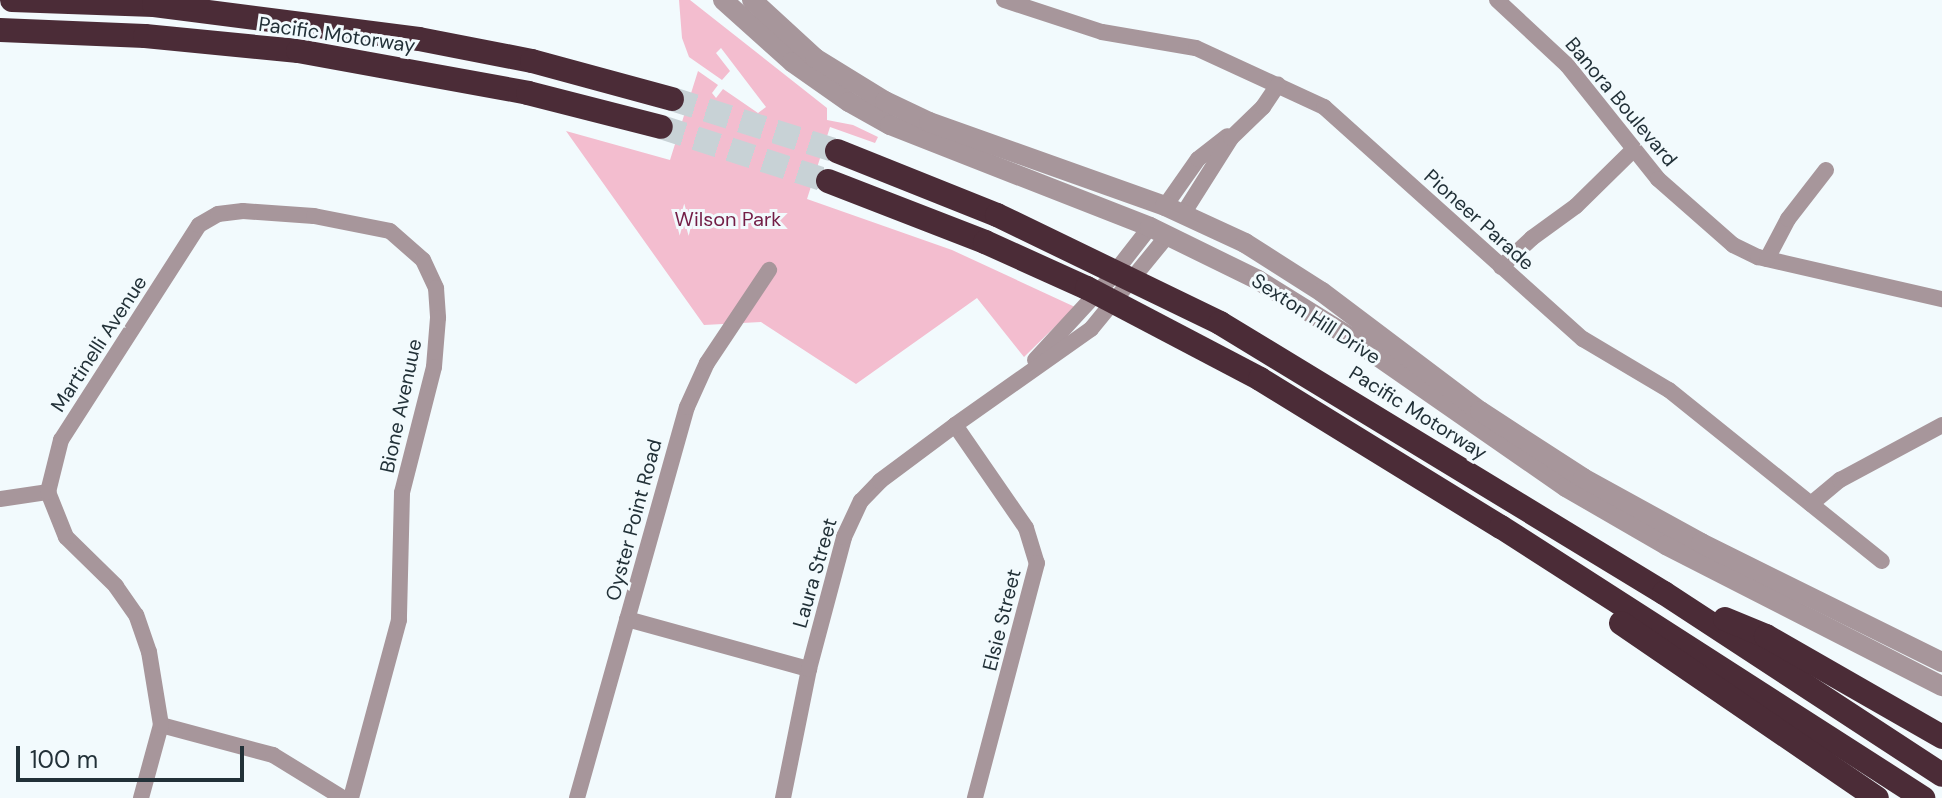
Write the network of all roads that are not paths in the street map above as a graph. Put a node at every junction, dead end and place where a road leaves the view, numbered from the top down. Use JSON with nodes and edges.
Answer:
{"nodes":[{"id":1,"x":12,"y":0,"type":"edge"},
{"id":2,"x":723,"y":0,"type":"edge"},
{"id":3,"x":752,"y":0,"type":"edge"},
{"id":4,"x":1004,"y":0,"type":"edge"},
{"id":5,"x":1497,"y":0,"type":"edge"},
{"id":6,"x":0,"y":30,"type":"edge"},
{"id":7,"x":1278,"y":85,"type":"junction"},
{"id":8,"x":672,"y":99,"type":"tunnel mouth"},
{"id":9,"x":661,"y":127,"type":"tunnel mouth"},
{"id":10,"x":1634,"y":149,"type":"junction"},
{"id":11,"x":837,"y":151,"type":"tunnel mouth"},
{"id":12,"x":1826,"y":170,"type":"dead end"},
{"id":13,"x":828,"y":181,"type":"tunnel mouth"},
{"id":14,"x":1174,"y":210,"type":"junction"},
{"id":15,"x":199,"y":225,"type":"joint"},
{"id":16,"x":1158,"y":232,"type":"junction"},
{"id":17,"x":1767,"y":259,"type":"junction"},
{"id":18,"x":1501,"y":267,"type":"junction"},
{"id":19,"x":769,"y":270,"type":"dead end"},
{"id":20,"x":1942,"y":299,"type":"edge"},
{"id":21,"x":1011,"y":384,"type":"junction"},
{"id":22,"x":955,"y":425,"type":"junction"},
{"id":23,"x":1942,"y":425,"type":"edge"},
{"id":24,"x":48,"y":492,"type":"junction"},
{"id":25,"x":0,"y":499,"type":"edge"},
{"id":26,"x":1811,"y":504,"type":"junction"},
{"id":27,"x":1501,"y":527,"type":"junction"},
{"id":28,"x":1882,"y":561,"type":"dead end"},
{"id":29,"x":1664,"y":593,"type":"junction"},
{"id":30,"x":627,"y":619,"type":"junction"},
{"id":31,"x":1942,"y":662,"type":"edge"},
{"id":32,"x":809,"y":669,"type":"junction"},
{"id":33,"x":1942,"y":686,"type":"edge"},
{"id":34,"x":161,"y":725,"type":"junction"},
{"id":35,"x":1942,"y":737,"type":"edge"},
{"id":36,"x":1942,"y":775,"type":"edge"},
{"id":37,"x":141,"y":798,"type":"edge"},
{"id":38,"x":343,"y":798,"type":"edge"},
{"id":39,"x":351,"y":798,"type":"edge"},
{"id":40,"x":577,"y":798,"type":"edge"},
{"id":41,"x":783,"y":798,"type":"edge"},
{"id":42,"x":975,"y":798,"type":"edge"},
{"id":43,"x":1877,"y":798,"type":"edge"},
{"id":44,"x":1923,"y":798,"type":"edge"}],
"edges":[{"from":1,"to":8,"type":"highway","name":"Pacific Motorway"},
{"from":2,"to":16,"type":"street","name":"Sexton Hill Drive"},
{"from":3,"to":14,"type":"street","name":"Sexton Hill Drive"},
{"from":4,"to":7,"type":"street","name":"Pioneer Parade"},
{"from":5,"to":10,"type":"street","name":"Banora Boulevard"},
{"from":6,"to":9,"type":"highway","name":"Pacific Motorway"},
{"from":7,"to":14,"type":"street"},
{"from":7,"to":18,"type":"street","name":"Pioneer Parade"},
{"from":10,"to":17,"type":"street","name":"Banora Boulevard"},
{"from":10,"to":18,"type":"street"},
{"from":11,"to":29,"type":"highway","name":"Pacific Motorway"},
{"from":12,"to":17,"type":"street"},
{"from":13,"to":27,"type":"highway"},
{"from":14,"to":16,"type":"street"},
{"from":14,"to":31,"type":"street","name":"Sexton Hill Drive"},
{"from":15,"to":24,"type":"street","name":"Martinelli Avenue"},
{"from":15,"to":39,"type":"street","name":"Bione Avenuue"},
{"from":16,"to":21,"type":"street","name":"Laura Street"},
{"from":16,"to":21,"type":"street","name":"Laura Street"},
{"from":16,"to":33,"type":"street","name":"Sexton Hill Drive"},
{"from":17,"to":20,"type":"street","name":"Banora Boulevard"},
{"from":18,"to":26,"type":"street","name":"Pioneer Parade"},
{"from":19,"to":30,"type":"street","name":"Oyster Point Road"},
{"from":21,"to":22,"type":"street","name":"Laura Street"},
{"from":22,"to":32,"type":"street","name":"Laura Street"},
{"from":22,"to":42,"type":"street","name":"Elsie Street"},
{"from":23,"to":26,"type":"street"},
{"from":24,"to":25,"type":"street"},
{"from":24,"to":34,"type":"street"},
{"from":26,"to":28,"type":"street","name":"Pioneer Parade"},
{"from":27,"to":43,"type":"highway"},
{"from":27,"to":44,"type":"highway"},
{"from":29,"to":35,"type":"highway"},
{"from":29,"to":36,"type":"highway","name":"Pacific Motorway"},
{"from":30,"to":32,"type":"street"},
{"from":30,"to":40,"type":"street","name":"Oyster Point Road"},
{"from":32,"to":41,"type":"street","name":"Laura Street"},
{"from":34,"to":37,"type":"street"},
{"from":34,"to":38,"type":"street"}]}
